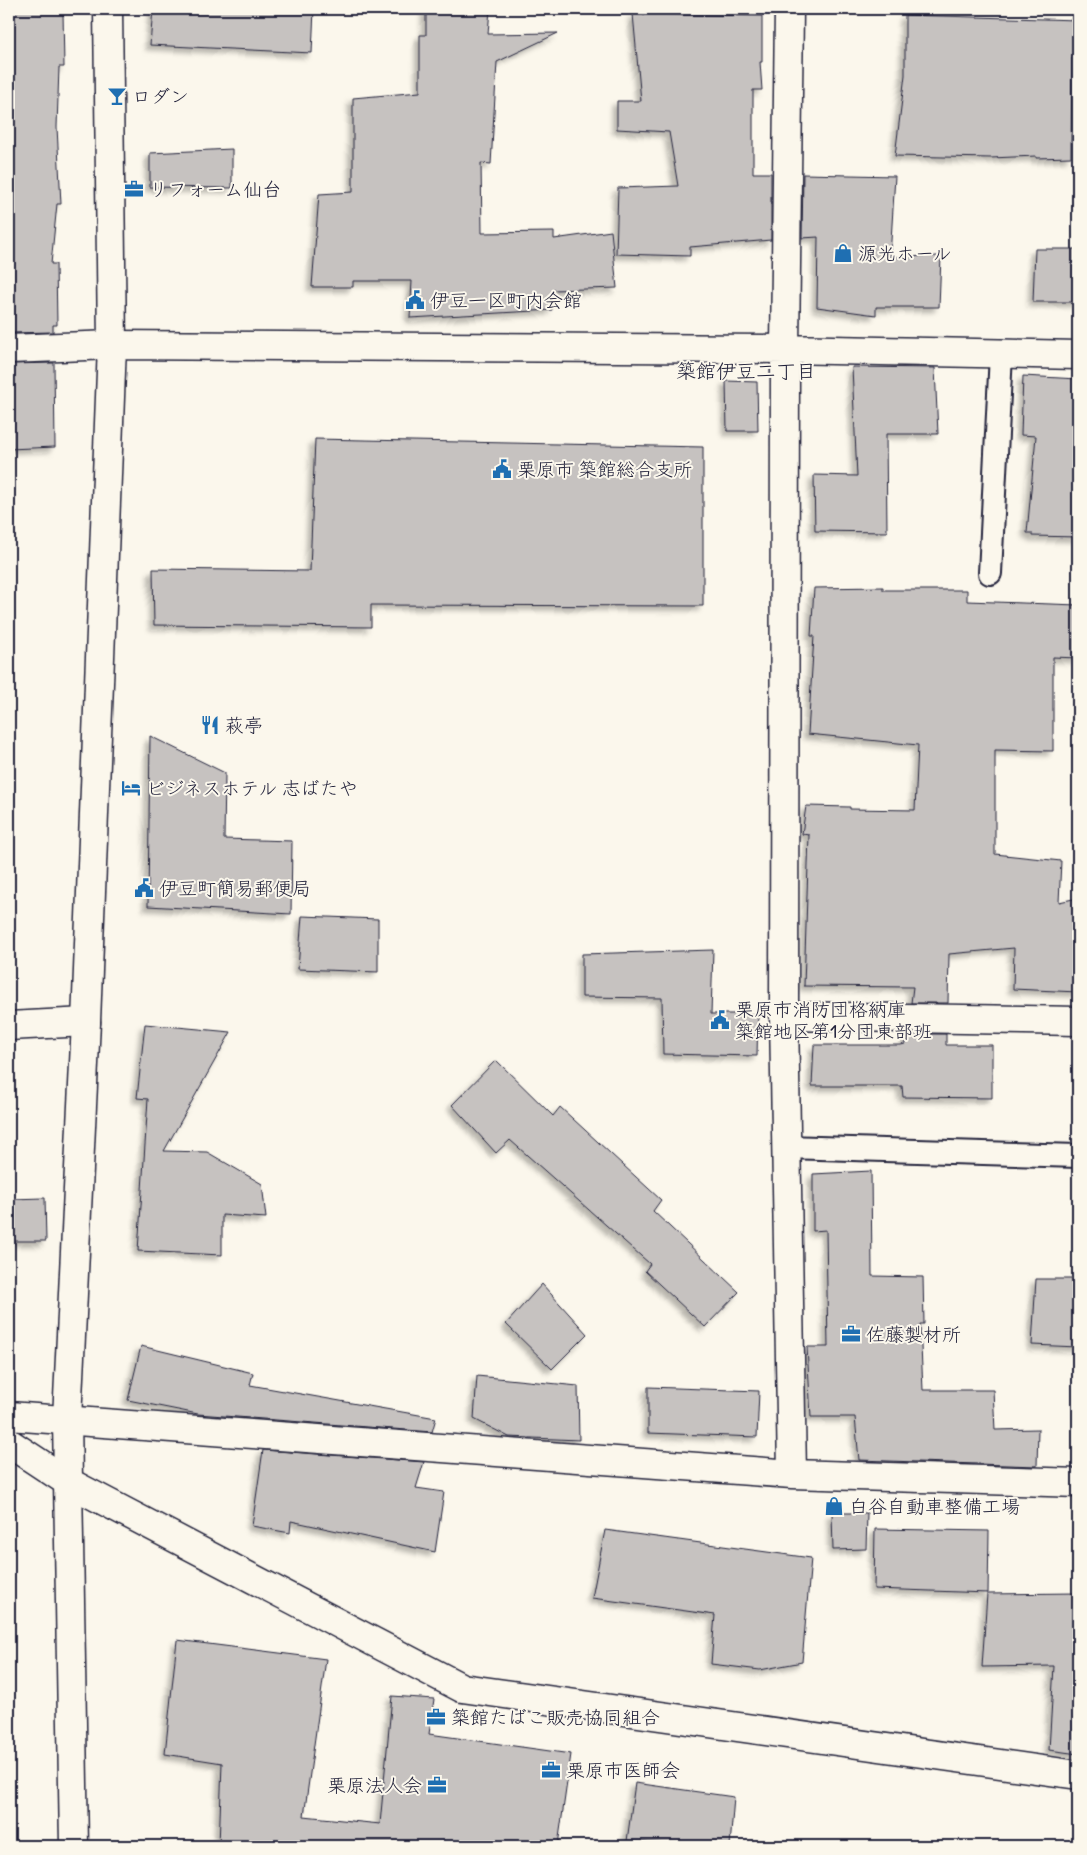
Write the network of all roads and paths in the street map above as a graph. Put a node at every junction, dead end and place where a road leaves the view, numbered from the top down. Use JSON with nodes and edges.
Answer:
{"nodes":[{"id":1,"x":108,"y":9,"type":"edge"},
{"id":2,"x":789,"y":9,"type":"edge"},
{"id":3,"x":112,"y":345,"type":"junction"},
{"id":4,"x":9,"y":349,"type":"edge"},
{"id":5,"x":786,"y":349,"type":"junction"},
{"id":6,"x":1001,"y":354,"type":"junction"},
{"id":7,"x":1078,"y":355,"type":"edge"},
{"id":8,"x":990,"y":573,"type":"dead end"},
{"id":9,"x":784,"y":1016,"type":"junction"},
{"id":10,"x":1078,"y":1021,"type":"edge"},
{"id":11,"x":86,"y":1022,"type":"junction"},
{"id":12,"x":9,"y":1026,"type":"edge"},
{"id":13,"x":786,"y":1147,"type":"junction"},
{"id":14,"x":1078,"y":1156,"type":"edge"},
{"id":15,"x":9,"y":1416,"type":"edge"},
{"id":16,"x":67,"y":1420,"type":"junction"},
{"id":17,"x":9,"y":1444,"type":"edge"},
{"id":18,"x":792,"y":1474,"type":"junction"},
{"id":19,"x":68,"y":1482,"type":"junction"},
{"id":20,"x":1078,"y":1483,"type":"edge"},
{"id":21,"x":1078,"y":1775,"type":"edge"},
{"id":22,"x":74,"y":1846,"type":"edge"}],
"edges":[{"from":1,"to":3,"type":"street"},
{"from":2,"to":5,"type":"street"},
{"from":3,"to":4,"type":"street"},
{"from":3,"to":5,"type":"street"},
{"from":3,"to":11,"type":"street"},
{"from":5,"to":6,"type":"street"},
{"from":5,"to":9,"type":"street"},
{"from":6,"to":7,"type":"street"},
{"from":6,"to":8,"type":"lane"},
{"from":9,"to":10,"type":"street"},
{"from":9,"to":13,"type":"street"},
{"from":11,"to":12,"type":"street"},
{"from":11,"to":16,"type":"street"},
{"from":13,"to":14,"type":"lane"},
{"from":13,"to":18,"type":"street"},
{"from":15,"to":16,"type":"street"},
{"from":16,"to":18,"type":"street"},
{"from":16,"to":19,"type":"street"},
{"from":17,"to":19,"type":"street"},
{"from":18,"to":20,"type":"street"},
{"from":19,"to":21,"type":"street"},
{"from":19,"to":22,"type":"street"}]}
